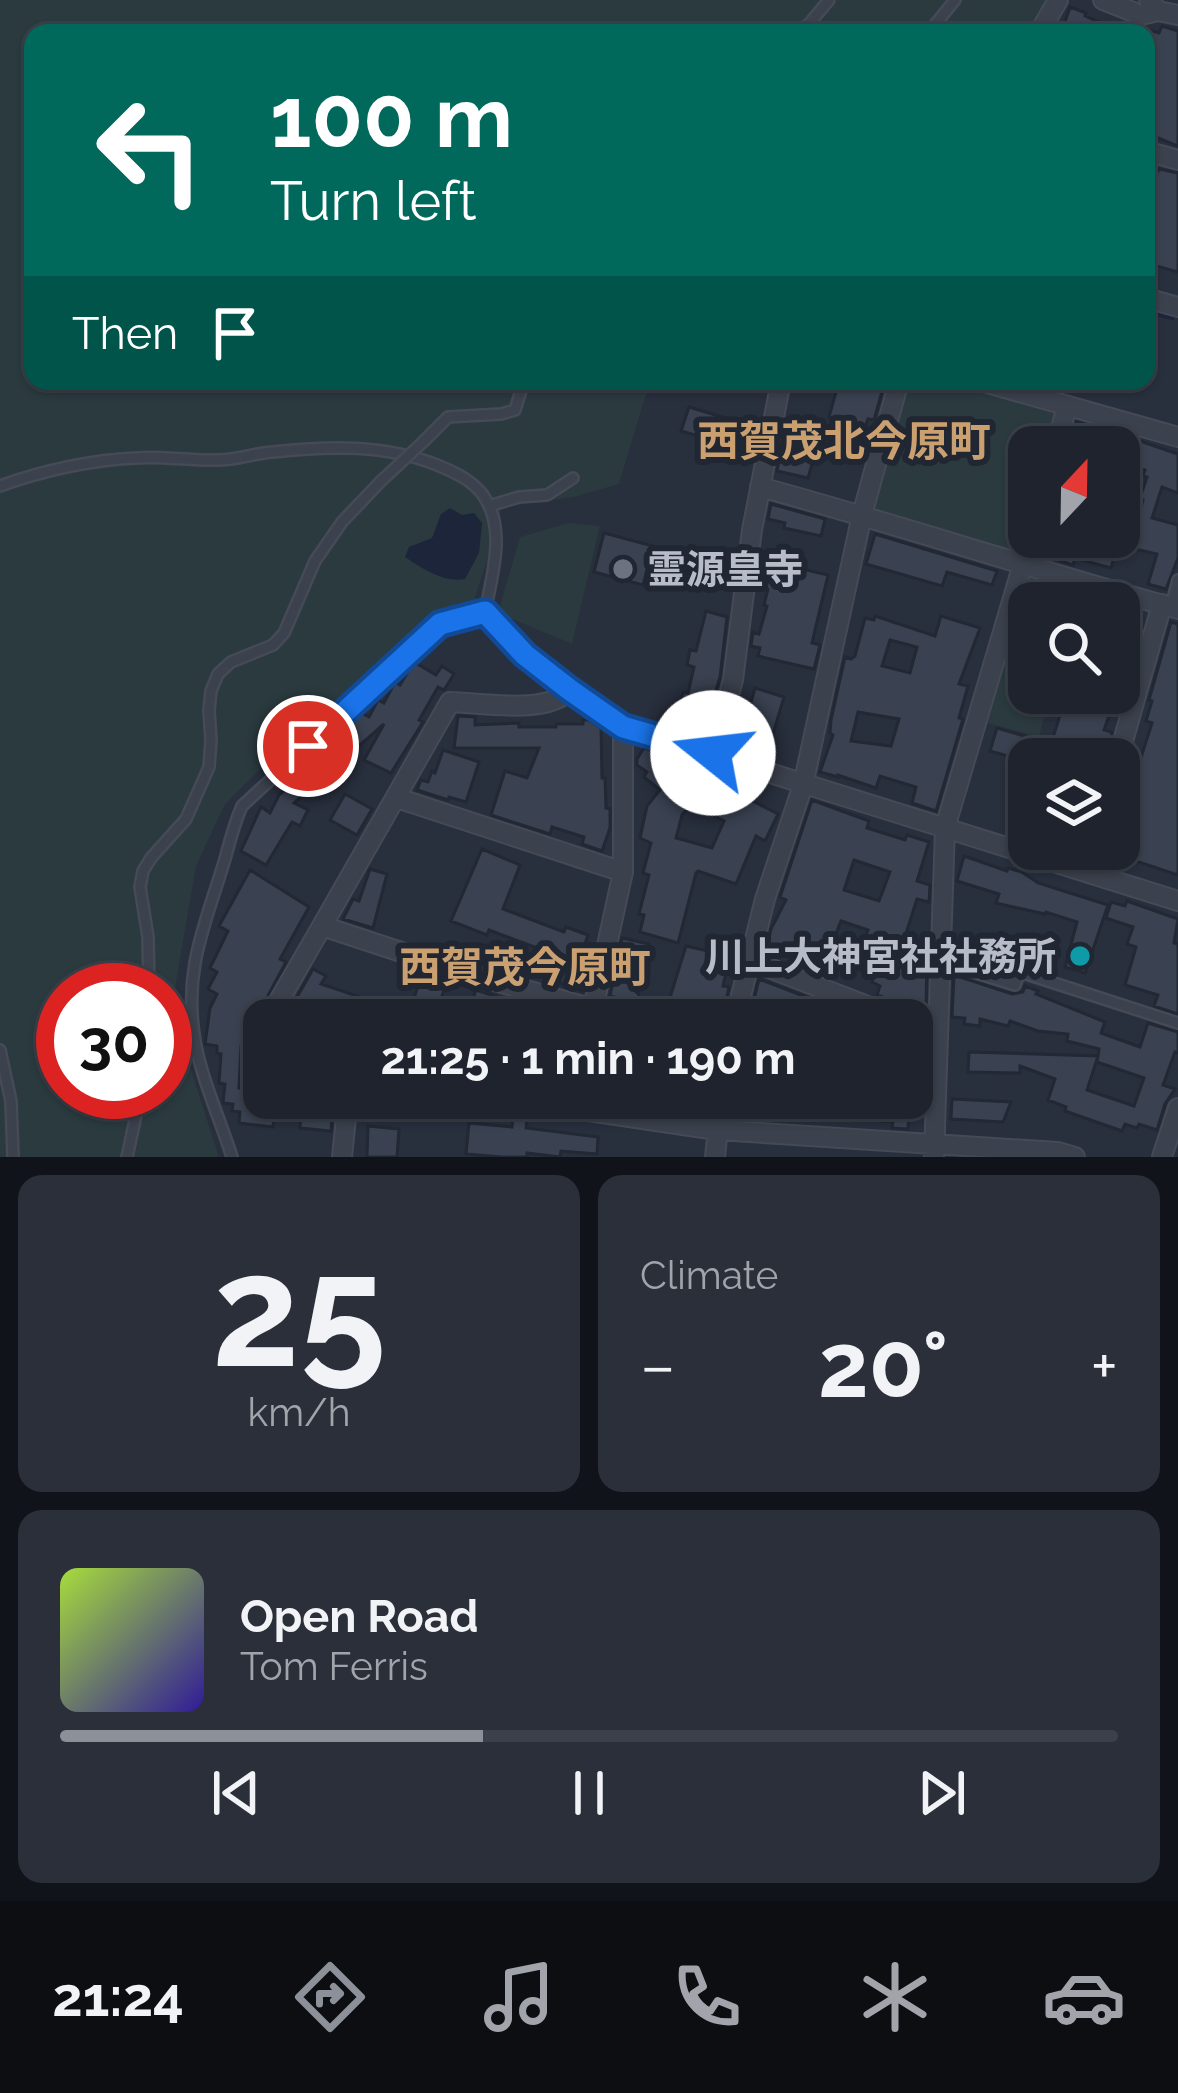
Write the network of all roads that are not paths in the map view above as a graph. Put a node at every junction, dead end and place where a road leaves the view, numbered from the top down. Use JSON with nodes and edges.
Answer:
{"nodes":[{"id":1,"x":829,"y":0,"type":"edge"},
{"id":2,"x":955,"y":0,"type":"edge"},
{"id":3,"x":1103,"y":0,"type":"edge"},
{"id":4,"x":1153,"y":5,"type":"edge"},
{"id":5,"x":1178,"y":15,"type":"edge"},
{"id":6,"x":809,"y":24,"type":"edge"},
{"id":7,"x":935,"y":24,"type":"edge"},
{"id":8,"x":521,"y":390,"type":"edge"},
{"id":9,"x":779,"y":390,"type":"edge"},
{"id":10,"x":896,"y":390,"type":"edge"},
{"id":11,"x":1011,"y":390,"type":"edge"},
{"id":12,"x":1067,"y":406,"type":"junction"},
{"id":13,"x":1062,"y":426,"type":"edge"},
{"id":14,"x":1178,"y":436,"type":"edge"},
{"id":15,"x":573,"y":478,"type":"dead end"},
{"id":16,"x":0,"y":486,"type":"edge"},
{"id":17,"x":760,"y":487,"type":"junction"},
{"id":18,"x":489,"y":506,"type":"junction"},
{"id":19,"x":862,"y":514,"type":"junction"},
{"id":20,"x":1025,"y":558,"type":"edge"},
{"id":21,"x":1023,"y":566,"type":"junction"},
{"id":22,"x":1178,"y":580,"type":"edge"},
{"id":23,"x":1170,"y":607,"type":"edge"},
{"id":24,"x":485,"y":612,"type":"junction"},
{"id":25,"x":570,"y":690,"type":"junction"},
{"id":26,"x":623,"y":727,"type":"junction"},
{"id":27,"x":1125,"y":738,"type":"edge"},
{"id":28,"x":713,"y":753,"type":"junction"},
{"id":29,"x":803,"y":785,"type":"junction"},
{"id":30,"x":397,"y":798,"type":"junction"},
{"id":31,"x":945,"y":828,"type":"junction"},
{"id":32,"x":622,"y":872,"type":"junction"},
{"id":33,"x":1086,"y":872,"type":"joint"},
{"id":34,"x":1178,"y":901,"type":"edge"},
{"id":35,"x":322,"y":926,"type":"junction"},
{"id":36,"x":751,"y":961,"type":"junction"},
{"id":37,"x":941,"y":962,"type":"junction"},
{"id":38,"x":148,"y":963,"type":"edge"},
{"id":39,"x":280,"y":999,"type":"edge"},
{"id":40,"x":544,"y":999,"type":"edge"},
{"id":41,"x":595,"y":999,"type":"edge"},
{"id":42,"x":741,"y":999,"type":"edge"},
{"id":43,"x":849,"y":999,"type":"edge"},
{"id":44,"x":1178,"y":1023,"type":"edge"},
{"id":45,"x":933,"y":1032,"type":"edge"},
{"id":46,"x":939,"y":1034,"type":"junction"},
{"id":47,"x":0,"y":1049,"type":"edge"},
{"id":48,"x":1178,"y":1108,"type":"edge"},
{"id":49,"x":135,"y":1119,"type":"edge"},
{"id":50,"x":346,"y":1119,"type":"edge"},
{"id":51,"x":657,"y":1119,"type":"edge"},
{"id":52,"x":718,"y":1119,"type":"edge"},
{"id":53,"x":717,"y":1130,"type":"junction"},
{"id":54,"x":934,"y":1150,"type":"edge"},
{"id":55,"x":13,"y":1157,"type":"edge"},
{"id":56,"x":127,"y":1157,"type":"edge"},
{"id":57,"x":232,"y":1157,"type":"edge"},
{"id":58,"x":342,"y":1157,"type":"edge"},
{"id":59,"x":715,"y":1157,"type":"edge"},
{"id":60,"x":1075,"y":1157,"type":"edge"},
{"id":61,"x":1162,"y":1157,"type":"edge"}],
"edges":[{"from":1,"to":6,"type":"lane"},
{"from":2,"to":7,"type":"lane"},
{"from":3,"to":4,"type":"street"},
{"from":4,"to":5,"type":"street"},
{"from":8,"to":38,"type":"lane","bridge":true},
{"from":9,"to":17,"type":"street"},
{"from":10,"to":19,"type":"street"},
{"from":11,"to":12,"type":"street"},
{"from":12,"to":13,"type":"street"},
{"from":12,"to":14,"type":"street"},
{"from":15,"to":18,"type":"lane"},
{"from":16,"to":18,"type":"lane"},
{"from":17,"to":19,"type":"street"},
{"from":17,"to":28,"type":"street"},
{"from":18,"to":24,"type":"lane"},
{"from":19,"to":21,"type":"street"},
{"from":19,"to":29,"type":"street"},
{"from":20,"to":21,"type":"street"},
{"from":21,"to":23,"type":"street"},
{"from":21,"to":31,"type":"street"},
{"from":22,"to":23,"type":"lane"},
{"from":23,"to":27,"type":"street"},
{"from":24,"to":25,"type":"street"},
{"from":24,"to":57,"type":"lane"},
{"from":25,"to":26,"type":"street"},
{"from":25,"to":30,"type":"street"},
{"from":26,"to":28,"type":"street"},
{"from":26,"to":32,"type":"street"},
{"from":28,"to":29,"type":"street"},
{"from":29,"to":31,"type":"street"},
{"from":29,"to":36,"type":"street"},
{"from":30,"to":32,"type":"street"},
{"from":30,"to":35,"type":"street"},
{"from":31,"to":33,"type":"street"},
{"from":31,"to":37,"type":"street"},
{"from":32,"to":41,"type":"street"},
{"from":33,"to":34,"type":"street"},
{"from":35,"to":39,"type":"street"},
{"from":35,"to":40,"type":"street"},
{"from":36,"to":42,"type":"street"},
{"from":36,"to":43,"type":"street"},
{"from":37,"to":44,"type":"lane"},
{"from":37,"to":46,"type":"street"},
{"from":45,"to":46,"type":"street"},
{"from":46,"to":54,"type":"street"},
{"from":47,"to":55,"type":"lane"},
{"from":48,"to":61,"type":"street"},
{"from":49,"to":56,"type":"lane"},
{"from":50,"to":58,"type":"street"},
{"from":51,"to":53,"type":"street"},
{"from":52,"to":53,"type":"street"},
{"from":53,"to":54,"type":"street"},
{"from":53,"to":59,"type":"street"},
{"from":54,"to":60,"type":"street"}]}
